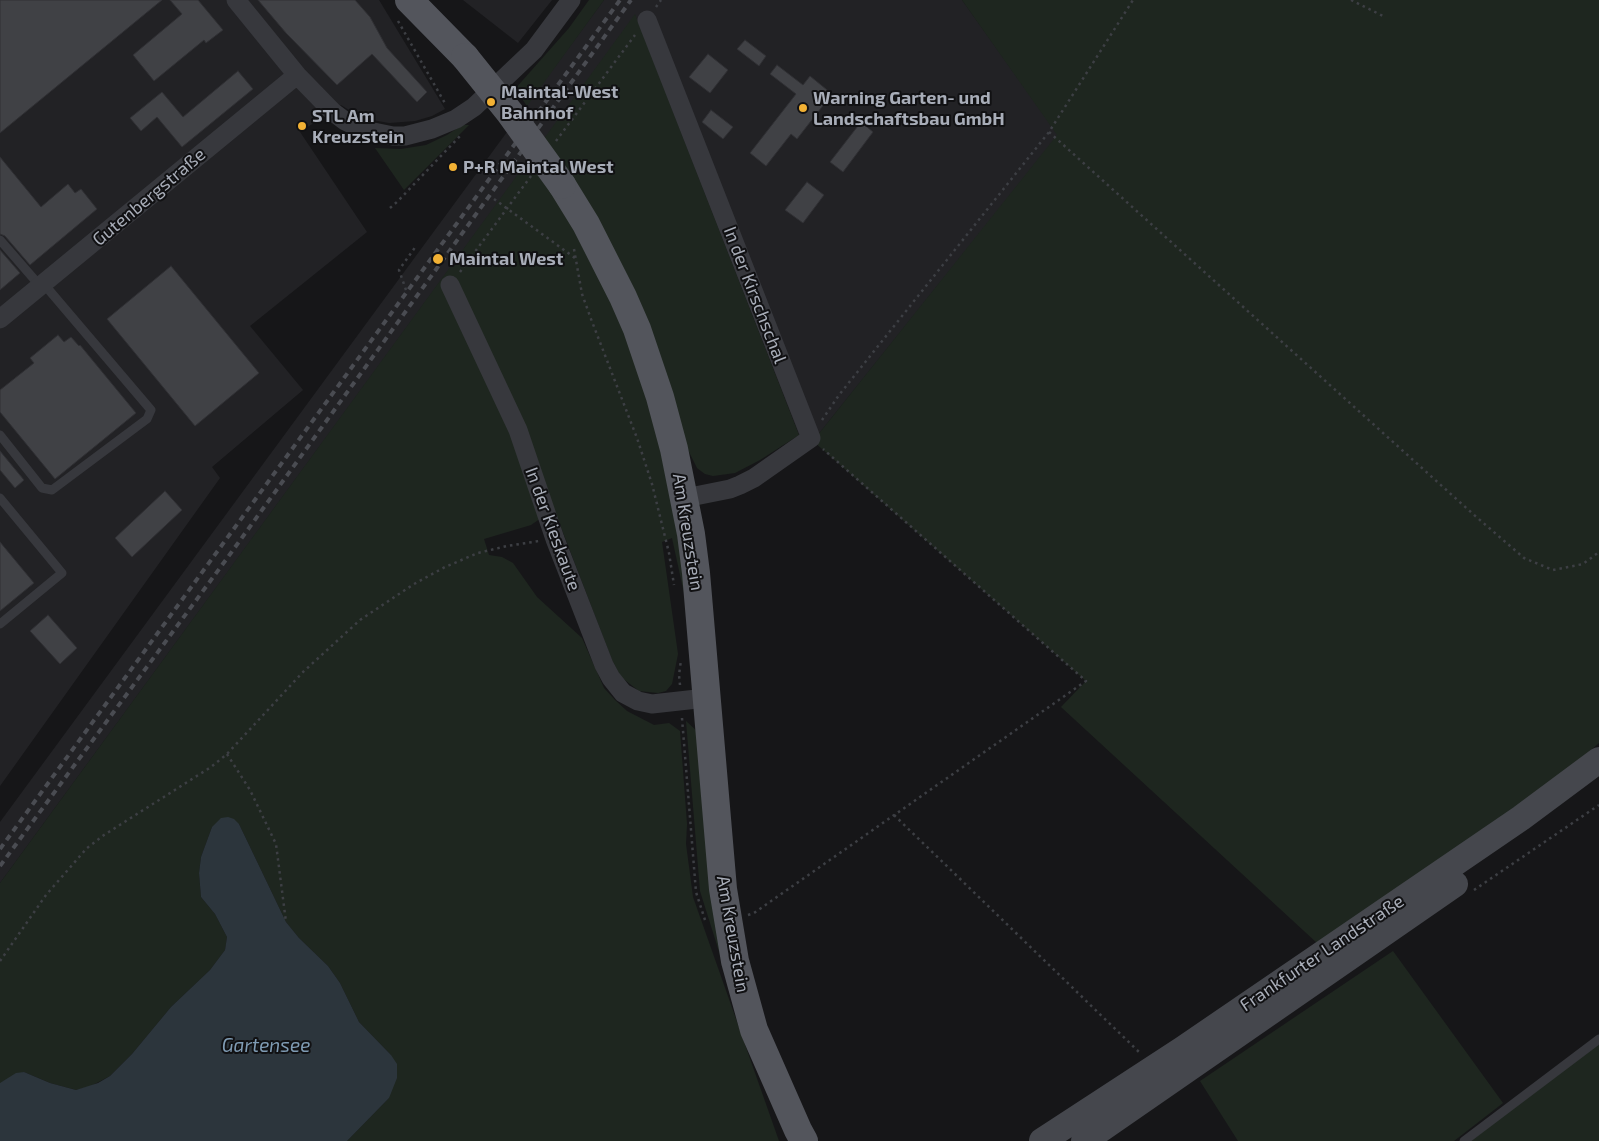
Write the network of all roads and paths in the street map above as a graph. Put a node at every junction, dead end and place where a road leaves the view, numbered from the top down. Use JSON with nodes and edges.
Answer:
{"nodes":[{"id":1,"x":236,"y":0,"type":"edge"},
{"id":2,"x":571,"y":0,"type":"edge"},
{"id":3,"x":1133,"y":0,"type":"edge"},
{"id":4,"x":1351,"y":0,"type":"edge"},
{"id":5,"x":402,"y":8,"type":"edge"},
{"id":6,"x":1386,"y":17,"type":"dead end"},
{"id":7,"x":646,"y":20,"type":"dead end"},
{"id":8,"x":297,"y":75,"type":"junction"},
{"id":9,"x":441,"y":98,"type":"dead end"},
{"id":10,"x":461,"y":125,"type":"junction"},
{"id":11,"x":1048,"y":132,"type":"junction"},
{"id":12,"x":494,"y":199,"type":"dead end"},
{"id":13,"x":390,"y":208,"type":"dead end"},
{"id":14,"x":0,"y":240,"type":"edge"},
{"id":15,"x":572,"y":242,"type":"dead end"},
{"id":16,"x":416,"y":246,"type":"dead end"},
{"id":17,"x":576,"y":259,"type":"junction"},
{"id":18,"x":42,"y":285,"type":"junction"},
{"id":19,"x":450,"y":285,"type":"dead end"},
{"id":20,"x":406,"y":290,"type":"dead end"},
{"id":21,"x":0,"y":319,"type":"edge"},
{"id":22,"x":2,"y":438,"type":"edge"},
{"id":23,"x":811,"y":438,"type":"junction"},
{"id":24,"x":0,"y":498,"type":"edge"},
{"id":25,"x":685,"y":498,"type":"junction"},
{"id":26,"x":554,"y":539,"type":"junction"},
{"id":27,"x":1599,"y":552,"type":"edge"},
{"id":28,"x":675,"y":592,"type":"dead end"},
{"id":29,"x":0,"y":624,"type":"edge"},
{"id":30,"x":682,"y":655,"type":"dead end"},
{"id":31,"x":693,"y":700,"type":"junction"},
{"id":32,"x":227,"y":754,"type":"junction"},
{"id":33,"x":1599,"y":760,"type":"edge"},
{"id":34,"x":1599,"y":783,"type":"edge"},
{"id":35,"x":894,"y":815,"type":"junction"},
{"id":36,"x":286,"y":922,"type":"dead end"},
{"id":37,"x":728,"y":923,"type":"junction"},
{"id":38,"x":0,"y":961,"type":"edge"},
{"id":39,"x":1599,"y":1039,"type":"edge"},
{"id":40,"x":1143,"y":1056,"type":"dead end"},
{"id":41,"x":801,"y":1137,"type":"edge"},
{"id":42,"x":1042,"y":1141,"type":"edge"},
{"id":43,"x":1084,"y":1141,"type":"edge"},
{"id":44,"x":1464,"y":1141,"type":"edge"}],
"edges":[{"from":1,"to":8,"type":"street"},
{"from":2,"to":10,"type":"street"},
{"from":3,"to":11,"type":"path"},
{"from":4,"to":6,"type":"path"},
{"from":5,"to":9,"type":"path"},
{"from":5,"to":25,"type":"main road","name":"Am Kreuzstein","bridge":true},
{"from":7,"to":23,"type":"street","name":"In der Kirschschal"},
{"from":8,"to":10,"type":"street"},
{"from":8,"to":18,"type":"street","name":"Gutenbergstraße"},
{"from":10,"to":13,"type":"path"},
{"from":11,"to":23,"type":"path"},
{"from":11,"to":27,"type":"path"},
{"from":12,"to":17,"type":"path"},
{"from":14,"to":18,"type":"lane"},
{"from":15,"to":17,"type":"path"},
{"from":16,"to":20,"type":"path"},
{"from":17,"to":28,"type":"path"},
{"from":18,"to":21,"type":"street","name":"Gutenbergstraße"},
{"from":18,"to":22,"type":"lane"},
{"from":19,"to":26,"type":"street","name":"In der Kieskaute"},
{"from":23,"to":25,"type":"street"},
{"from":23,"to":35,"type":"path"},
{"from":24,"to":29,"type":"lane"},
{"from":25,"to":31,"type":"main road","name":"Am Kreuzstein"},
{"from":26,"to":31,"type":"street","name":"In der Kieskaute"},
{"from":26,"to":32,"type":"path"},
{"from":30,"to":31,"type":"path"},
{"from":31,"to":37,"type":"main road","name":"Am Kreuzstein"},
{"from":32,"to":36,"type":"path"},
{"from":32,"to":38,"type":"path"},
{"from":33,"to":42,"type":"main road","name":"Frankfurter Landstraße"},
{"from":34,"to":43,"type":"main road","name":"Frankfurter Landstraße"},
{"from":35,"to":37,"type":"path"},
{"from":35,"to":40,"type":"path"},
{"from":37,"to":41,"type":"main road","name":"Am Kreuzstein"},
{"from":39,"to":44,"type":"lane"}]}
